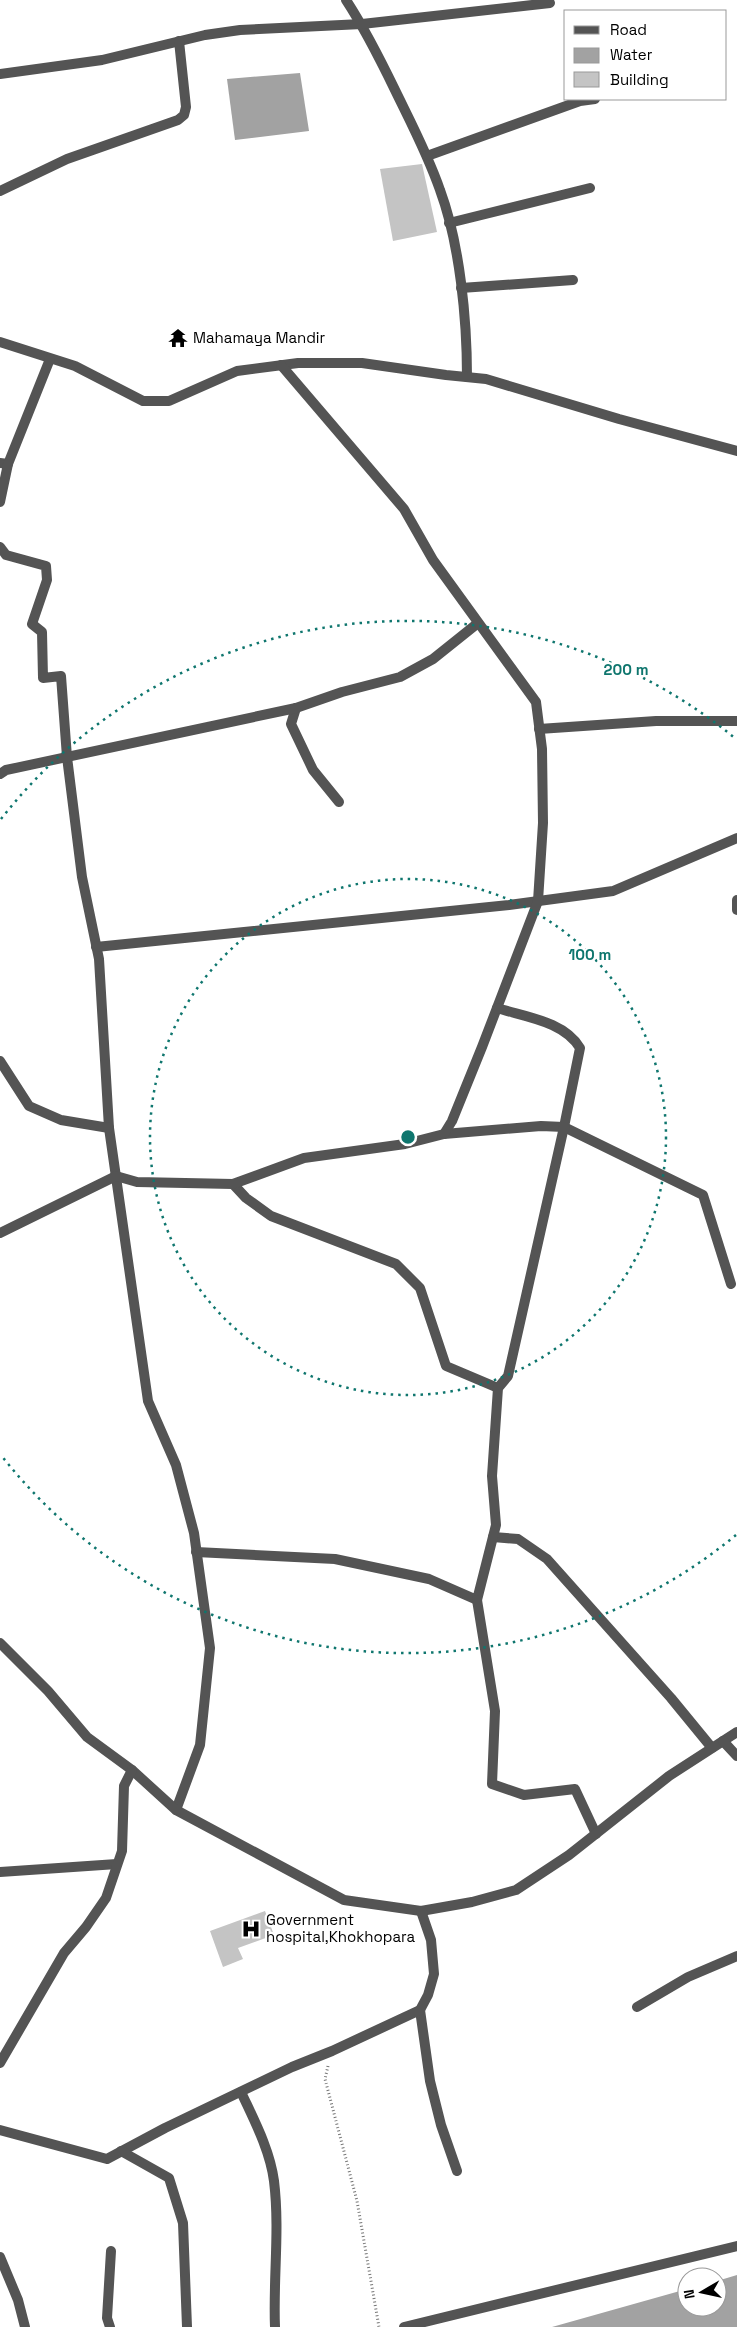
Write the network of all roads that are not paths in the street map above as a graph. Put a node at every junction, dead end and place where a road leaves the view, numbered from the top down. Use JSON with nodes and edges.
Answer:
{"nodes":[{"id":1,"x":346,"y":0,"type":"edge"},
{"id":2,"x":550,"y":3,"type":"dead end"},
{"id":3,"x":362,"y":24,"type":"junction"},
{"id":4,"x":179,"y":41,"type":"junction"},
{"id":5,"x":0,"y":74,"type":"edge"},
{"id":6,"x":587,"y":100,"type":"edge"},
{"id":7,"x":427,"y":156,"type":"junction"},
{"id":8,"x":590,"y":188,"type":"dead end"},
{"id":9,"x":0,"y":191,"type":"edge"},
{"id":10,"x":449,"y":222,"type":"junction"},
{"id":11,"x":573,"y":280,"type":"dead end"},
{"id":12,"x":461,"y":288,"type":"junction"},
{"id":13,"x":0,"y":342,"type":"edge"},
{"id":14,"x":50,"y":359,"type":"junction"},
{"id":15,"x":281,"y":365,"type":"junction"},
{"id":16,"x":468,"y":377,"type":"junction"},
{"id":17,"x":737,"y":451,"type":"edge"},
{"id":18,"x":4,"y":464,"type":"edge"},
{"id":19,"x":0,"y":502,"type":"edge"},
{"id":20,"x":0,"y":547,"type":"edge"},
{"id":21,"x":478,"y":623,"type":"junction"},
{"id":22,"x":296,"y":708,"type":"junction"},
{"id":23,"x":737,"y":721,"type":"edge"},
{"id":24,"x":539,"y":729,"type":"junction"},
{"id":25,"x":67,"y":757,"type":"junction"},
{"id":26,"x":0,"y":774,"type":"edge"},
{"id":27,"x":340,"y":802,"type":"dead end"},
{"id":28,"x":737,"y":838,"type":"edge"},
{"id":29,"x":737,"y":900,"type":"edge"},
{"id":30,"x":538,"y":901,"type":"junction"},
{"id":31,"x":737,"y":910,"type":"edge"},
{"id":32,"x":96,"y":947,"type":"junction"},
{"id":33,"x":497,"y":1008,"type":"junction"},
{"id":34,"x":0,"y":1061,"type":"edge"},
{"id":35,"x":564,"y":1127,"type":"junction"},
{"id":36,"x":109,"y":1128,"type":"junction"},
{"id":37,"x":444,"y":1134,"type":"junction"},
{"id":38,"x":116,"y":1176,"type":"junction"},
{"id":39,"x":233,"y":1184,"type":"junction"},
{"id":40,"x":0,"y":1233,"type":"edge"},
{"id":41,"x":730,"y":1284,"type":"dead end"},
{"id":42,"x":498,"y":1388,"type":"junction"},
{"id":43,"x":492,"y":1537,"type":"junction"},
{"id":44,"x":196,"y":1552,"type":"junction"},
{"id":45,"x":476,"y":1600,"type":"junction"},
{"id":46,"x":0,"y":1644,"type":"edge"},
{"id":47,"x":737,"y":1732,"type":"edge"},
{"id":48,"x":723,"y":1740,"type":"junction"},
{"id":49,"x":712,"y":1748,"type":"junction"},
{"id":50,"x":737,"y":1756,"type":"edge"},
{"id":51,"x":132,"y":1770,"type":"junction"},
{"id":52,"x":176,"y":1810,"type":"junction"},
{"id":53,"x":596,"y":1834,"type":"junction"},
{"id":54,"x":116,"y":1864,"type":"junction"},
{"id":55,"x":0,"y":1872,"type":"edge"},
{"id":56,"x":421,"y":1911,"type":"junction"},
{"id":57,"x":737,"y":1956,"type":"edge"},
{"id":58,"x":638,"y":2007,"type":"dead end"},
{"id":59,"x":420,"y":2010,"type":"junction"},
{"id":60,"x":0,"y":2063,"type":"edge"},
{"id":61,"x":241,"y":2092,"type":"junction"},
{"id":62,"x":0,"y":2130,"type":"edge"},
{"id":63,"x":121,"y":2151,"type":"junction"},
{"id":64,"x":457,"y":2171,"type":"dead end"},
{"id":65,"x":737,"y":2246,"type":"edge"},
{"id":66,"x":111,"y":2251,"type":"dead end"},
{"id":67,"x":0,"y":2257,"type":"edge"},
{"id":68,"x":25,"y":2327,"type":"edge"},
{"id":69,"x":110,"y":2327,"type":"edge"},
{"id":70,"x":187,"y":2327,"type":"edge"},
{"id":71,"x":275,"y":2327,"type":"edge"},
{"id":72,"x":404,"y":2327,"type":"edge"}],
"edges":[{"from":1,"to":3,"type":"street"},
{"from":2,"to":3,"type":"street"},
{"from":3,"to":4,"type":"street"},
{"from":3,"to":7,"type":"street"},
{"from":4,"to":5,"type":"street"},
{"from":4,"to":9,"type":"street"},
{"from":6,"to":7,"type":"street"},
{"from":7,"to":10,"type":"street"},
{"from":8,"to":10,"type":"street"},
{"from":10,"to":12,"type":"street"},
{"from":11,"to":12,"type":"street"},
{"from":12,"to":16,"type":"street"},
{"from":13,"to":14,"type":"street"},
{"from":14,"to":15,"type":"street"},
{"from":14,"to":18,"type":"street"},
{"from":15,"to":16,"type":"street"},
{"from":15,"to":21,"type":"street"},
{"from":16,"to":17,"type":"street"},
{"from":18,"to":19,"type":"street"},
{"from":20,"to":25,"type":"street"},
{"from":21,"to":22,"type":"street"},
{"from":21,"to":24,"type":"street"},
{"from":22,"to":25,"type":"street"},
{"from":22,"to":27,"type":"street"},
{"from":23,"to":24,"type":"street"},
{"from":24,"to":30,"type":"street"},
{"from":25,"to":26,"type":"street"},
{"from":25,"to":32,"type":"street"},
{"from":28,"to":30,"type":"street"},
{"from":29,"to":31,"type":"street"},
{"from":30,"to":32,"type":"street"},
{"from":30,"to":33,"type":"street"},
{"from":32,"to":36,"type":"street"},
{"from":33,"to":35,"type":"street"},
{"from":33,"to":37,"type":"street"},
{"from":34,"to":36,"type":"street"},
{"from":35,"to":37,"type":"street"},
{"from":35,"to":41,"type":"street"},
{"from":35,"to":42,"type":"street"},
{"from":36,"to":38,"type":"street"},
{"from":37,"to":39,"type":"street"},
{"from":38,"to":39,"type":"street"},
{"from":38,"to":40,"type":"street"},
{"from":38,"to":44,"type":"street"},
{"from":39,"to":42,"type":"street"},
{"from":42,"to":43,"type":"street"},
{"from":43,"to":45,"type":"street"},
{"from":43,"to":49,"type":"street"},
{"from":44,"to":45,"type":"street"},
{"from":44,"to":52,"type":"street"},
{"from":45,"to":53,"type":"street"},
{"from":46,"to":51,"type":"street"},
{"from":47,"to":48,"type":"street"},
{"from":48,"to":49,"type":"street"},
{"from":48,"to":50,"type":"street"},
{"from":49,"to":53,"type":"street"},
{"from":51,"to":52,"type":"street"},
{"from":51,"to":54,"type":"street"},
{"from":52,"to":56,"type":"street"},
{"from":53,"to":56,"type":"street"},
{"from":54,"to":55,"type":"street"},
{"from":54,"to":60,"type":"street"},
{"from":56,"to":59,"type":"street"},
{"from":57,"to":58,"type":"street"},
{"from":59,"to":61,"type":"street"},
{"from":59,"to":64,"type":"street"},
{"from":61,"to":63,"type":"street"},
{"from":61,"to":71,"type":"street"},
{"from":62,"to":63,"type":"street"},
{"from":63,"to":70,"type":"street"},
{"from":65,"to":72,"type":"street"},
{"from":66,"to":69,"type":"street"},
{"from":67,"to":68,"type":"street"}]}
